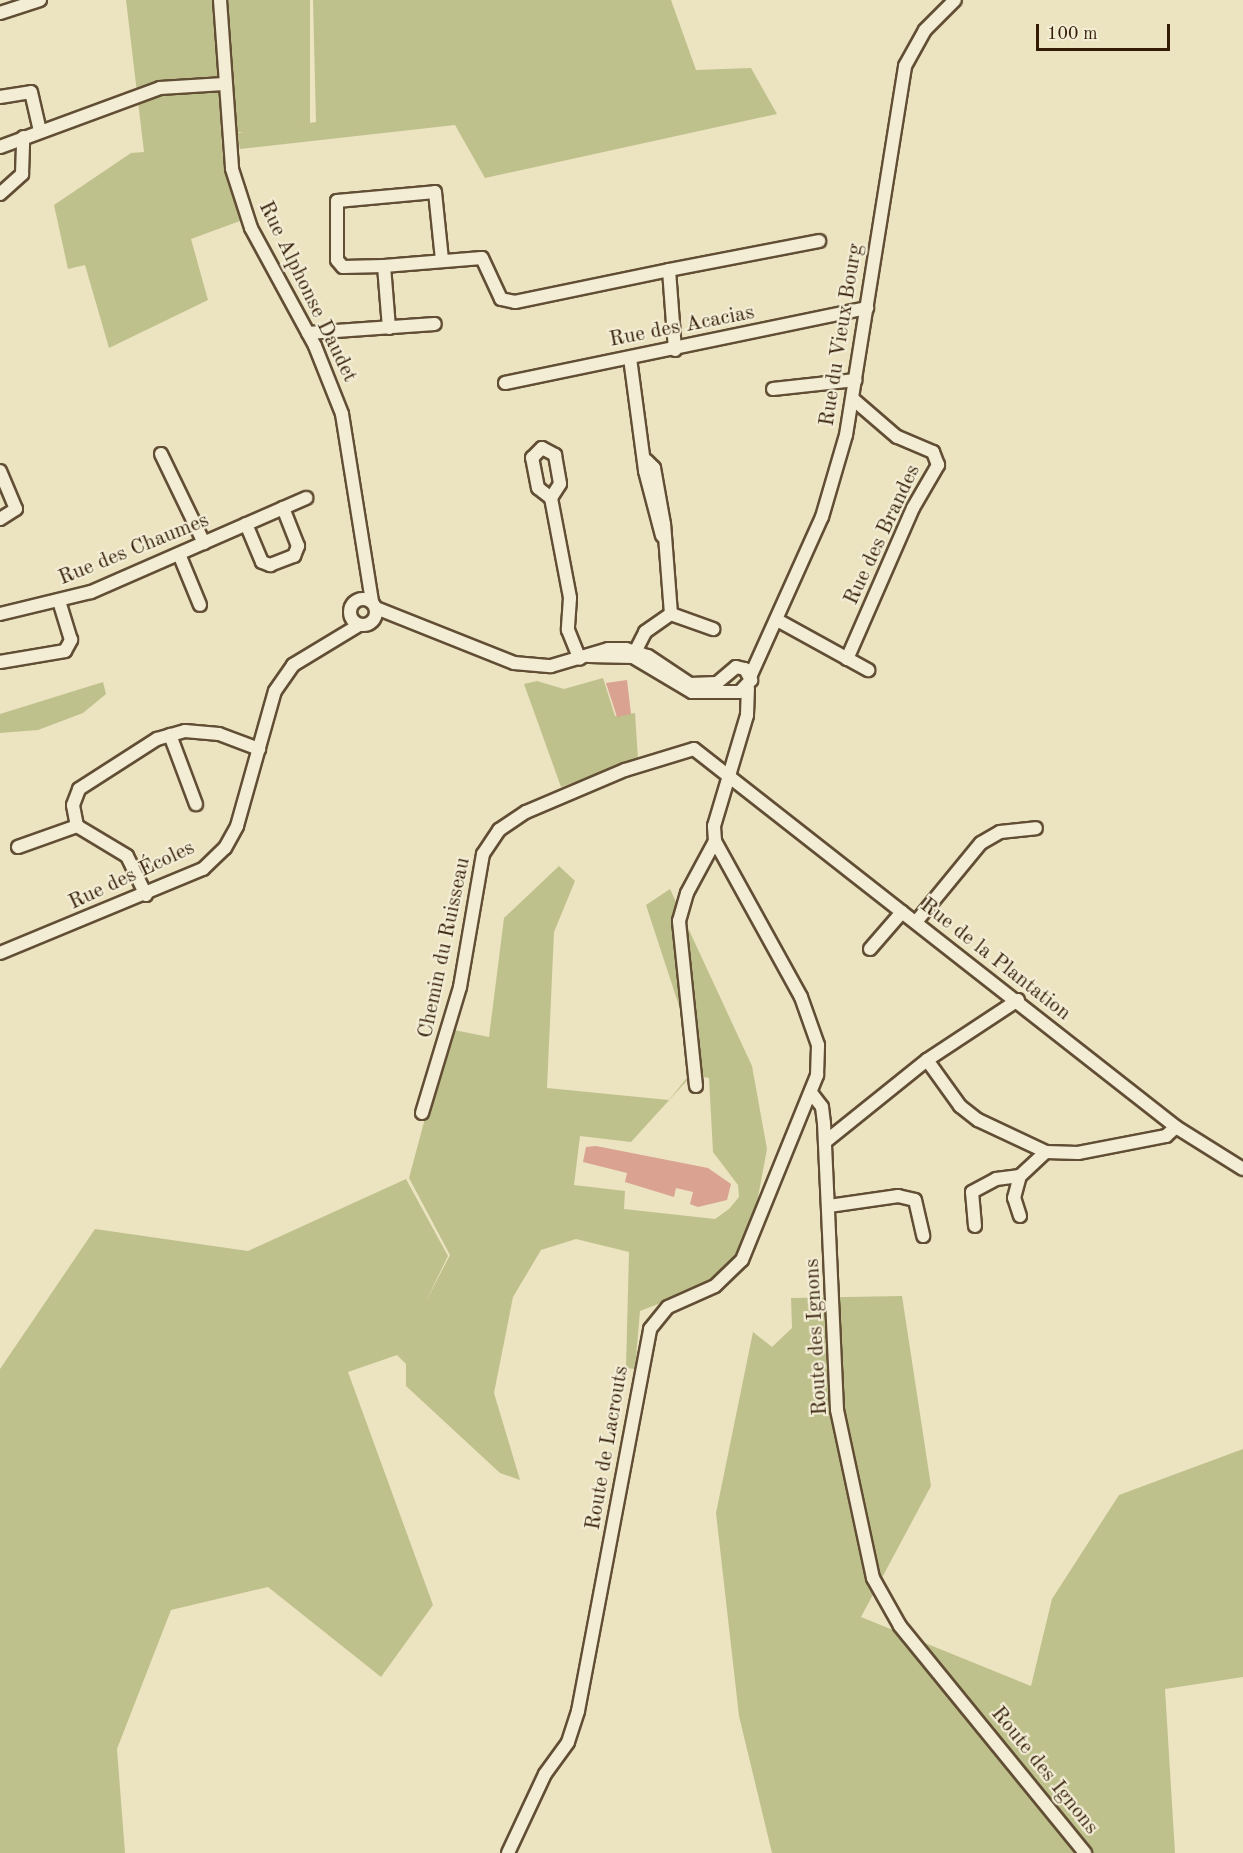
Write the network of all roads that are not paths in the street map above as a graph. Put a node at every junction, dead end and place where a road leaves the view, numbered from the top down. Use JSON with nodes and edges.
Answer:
{"nodes":[{"id":1,"x":40,"y":0,"type":"edge"},
{"id":2,"x":219,"y":0,"type":"edge"},
{"id":3,"x":955,"y":0,"type":"edge"},
{"id":4,"x":0,"y":13,"type":"edge"},
{"id":5,"x":224,"y":84,"type":"junction"},
{"id":6,"x":0,"y":96,"type":"edge"},
{"id":7,"x":40,"y":130,"type":"junction"},
{"id":8,"x":22,"y":137,"type":"junction"},
{"id":9,"x":0,"y":147,"type":"edge"},
{"id":10,"x":0,"y":194,"type":"edge"},
{"id":11,"x":819,"y":241,"type":"dead end"},
{"id":12,"x":442,"y":260,"type":"junction"},
{"id":13,"x":384,"y":266,"type":"junction"},
{"id":14,"x":669,"y":270,"type":"junction"},
{"id":15,"x":867,"y":308,"type":"junction"},
{"id":16,"x":435,"y":324,"type":"dead end"},
{"id":17,"x":389,"y":328,"type":"junction"},
{"id":18,"x":308,"y":333,"type":"junction"},
{"id":19,"x":675,"y":350,"type":"junction"},
{"id":20,"x":630,"y":358,"type":"junction"},
{"id":21,"x":856,"y":380,"type":"junction"},
{"id":22,"x":505,"y":383,"type":"dead end"},
{"id":23,"x":773,"y":389,"type":"dead end"},
{"id":24,"x":853,"y":399,"type":"junction"},
{"id":25,"x":161,"y":454,"type":"dead end"},
{"id":26,"x":0,"y":471,"type":"edge"},
{"id":27,"x":4,"y":493,"type":"edge"},
{"id":28,"x":306,"y":498,"type":"dead end"},
{"id":29,"x":550,"y":498,"type":"dead end"},
{"id":30,"x":283,"y":508,"type":"junction"},
{"id":31,"x":0,"y":519,"type":"edge"},
{"id":32,"x":246,"y":524,"type":"junction"},
{"id":33,"x":204,"y":543,"type":"junction"},
{"id":34,"x":178,"y":554,"type":"junction"},
{"id":35,"x":367,"y":565,"type":"junction"},
{"id":36,"x":359,"y":600,"type":"junction"},
{"id":37,"x":59,"y":601,"type":"junction"},
{"id":38,"x":200,"y":605,"type":"dead end"},
{"id":39,"x":374,"y":605,"type":"junction"},
{"id":40,"x":0,"y":614,"type":"edge"},
{"id":41,"x":671,"y":614,"type":"junction"},
{"id":42,"x":355,"y":620,"type":"junction"},
{"id":43,"x":779,"y":621,"type":"junction"},
{"id":44,"x":372,"y":622,"type":"junction"},
{"id":45,"x":426,"y":626,"type":"junction"},
{"id":46,"x":713,"y":629,"type":"dead end"},
{"id":47,"x":634,"y":654,"type":"junction"},
{"id":48,"x":584,"y":657,"type":"junction"},
{"id":49,"x":847,"y":659,"type":"junction"},
{"id":50,"x":0,"y":662,"type":"edge"},
{"id":51,"x":868,"y":670,"type":"dead end"},
{"id":52,"x":726,"y":677,"type":"junction"},
{"id":53,"x":742,"y":683,"type":"junction"},
{"id":54,"x":170,"y":735,"type":"junction"},
{"id":55,"x":259,"y":749,"type":"junction"},
{"id":56,"x":728,"y":775,"type":"junction"},
{"id":57,"x":196,"y":804,"type":"dead end"},
{"id":58,"x":77,"y":826,"type":"junction"},
{"id":59,"x":1036,"y":828,"type":"dead end"},
{"id":60,"x":715,"y":842,"type":"junction"},
{"id":61,"x":18,"y":847,"type":"dead end"},
{"id":62,"x":146,"y":895,"type":"junction"},
{"id":63,"x":902,"y":912,"type":"junction"},
{"id":64,"x":916,"y":922,"type":"junction"},
{"id":65,"x":870,"y":949,"type":"dead end"},
{"id":66,"x":0,"y":953,"type":"edge"},
{"id":67,"x":1018,"y":1000,"type":"junction"},
{"id":68,"x":927,"y":1060,"type":"junction"},
{"id":69,"x":696,"y":1086,"type":"dead end"},
{"id":70,"x":812,"y":1094,"type":"junction"},
{"id":71,"x":422,"y":1113,"type":"dead end"},
{"id":72,"x":1176,"y":1127,"type":"junction"},
{"id":73,"x":825,"y":1142,"type":"junction"},
{"id":74,"x":1046,"y":1152,"type":"junction"},
{"id":75,"x":1243,"y":1169,"type":"edge"},
{"id":76,"x":1020,"y":1176,"type":"junction"},
{"id":77,"x":830,"y":1206,"type":"junction"},
{"id":78,"x":1020,"y":1216,"type":"dead end"},
{"id":79,"x":975,"y":1226,"type":"dead end"},
{"id":80,"x":923,"y":1236,"type":"dead end"},
{"id":81,"x":508,"y":1853,"type":"edge"},
{"id":82,"x":1085,"y":1853,"type":"edge"}],
"edges":[{"from":1,"to":4,"type":"street"},
{"from":2,"to":5,"type":"street","name":"Rue Alphonse Daudet"},
{"from":3,"to":15,"type":"street","name":"Rue du Vieux Bourg"},
{"from":5,"to":7,"type":"street"},
{"from":5,"to":18,"type":"street","name":"Rue Alphonse Daudet"},
{"from":6,"to":7,"type":"street"},
{"from":7,"to":8,"type":"street"},
{"from":8,"to":9,"type":"street"},
{"from":8,"to":10,"type":"street"},
{"from":11,"to":14,"type":"street"},
{"from":12,"to":13,"type":"street"},
{"from":12,"to":13,"type":"street"},
{"from":12,"to":14,"type":"street"},
{"from":13,"to":17,"type":"street"},
{"from":14,"to":19,"type":"street"},
{"from":15,"to":19,"type":"street","name":"Rue des Acacias"},
{"from":15,"to":21,"type":"street","name":"Rue du Vieux Bourg"},
{"from":16,"to":17,"type":"street"},
{"from":17,"to":18,"type":"street"},
{"from":18,"to":35,"type":"street","name":"Rue Alphonse Daudet"},
{"from":19,"to":20,"type":"street","name":"Rue des Acacias"},
{"from":20,"to":22,"type":"street","name":"Rue des Acacias"},
{"from":20,"to":41,"type":"street"},
{"from":21,"to":23,"type":"street"},
{"from":21,"to":24,"type":"street","name":"Rue du Vieux Bourg"},
{"from":24,"to":43,"type":"street","name":"Rue du Vieux Bourg"},
{"from":24,"to":49,"type":"street","name":"Rue des Brandes"},
{"from":25,"to":33,"type":"street"},
{"from":26,"to":27,"type":"street"},
{"from":27,"to":31,"type":"street"},
{"from":28,"to":30,"type":"street","name":"Rue des Chaumes"},
{"from":29,"to":48,"type":"street"},
{"from":30,"to":32,"type":"street","name":"Rue des Chaumes"},
{"from":30,"to":32,"type":"street"},
{"from":32,"to":33,"type":"street","name":"Rue des Chaumes"},
{"from":33,"to":34,"type":"street","name":"Rue des Chaumes"},
{"from":34,"to":37,"type":"street","name":"Rue des Chaumes"},
{"from":34,"to":38,"type":"street"},
{"from":35,"to":36,"type":"street","name":"Rue Alphonse Daudet"},
{"from":35,"to":39,"type":"street","name":"Rue Alphonse Daudet"},
{"from":36,"to":39,"type":"street"},
{"from":36,"to":42,"type":"street","name":"Rue Alphonse Daudet"},
{"from":37,"to":40,"type":"street","name":"Rue des Chaumes"},
{"from":37,"to":50,"type":"street"},
{"from":39,"to":44,"type":"street"},
{"from":39,"to":45,"type":"street"},
{"from":41,"to":46,"type":"street"},
{"from":41,"to":47,"type":"street"},
{"from":42,"to":44,"type":"street"},
{"from":42,"to":55,"type":"street","name":"Rue des Écoles"},
{"from":43,"to":49,"type":"street"},
{"from":43,"to":53,"type":"street","name":"Rue du Vieux Bourg"},
{"from":44,"to":45,"type":"street"},
{"from":45,"to":48,"type":"street"},
{"from":47,"to":48,"type":"street"},
{"from":47,"to":52,"type":"street"},
{"from":47,"to":53,"type":"street"},
{"from":49,"to":51,"type":"street"},
{"from":52,"to":53,"type":"street"},
{"from":52,"to":53,"type":"street"},
{"from":53,"to":56,"type":"street"},
{"from":54,"to":55,"type":"street"},
{"from":54,"to":57,"type":"street"},
{"from":54,"to":58,"type":"street"},
{"from":55,"to":62,"type":"street","name":"Rue des Écoles"},
{"from":56,"to":60,"type":"street"},
{"from":56,"to":63,"type":"street","name":"Rue de la Plantation"},
{"from":56,"to":71,"type":"street","name":"Chemin du Ruisseau"},
{"from":58,"to":61,"type":"street"},
{"from":58,"to":62,"type":"street"},
{"from":59,"to":64,"type":"street"},
{"from":60,"to":69,"type":"street"},
{"from":60,"to":70,"type":"street"},
{"from":62,"to":66,"type":"street","name":"Rue des Écoles"},
{"from":63,"to":64,"type":"street","name":"Rue de la Plantation"},
{"from":63,"to":65,"type":"street"},
{"from":64,"to":67,"type":"street","name":"Rue de la Plantation"},
{"from":67,"to":68,"type":"street"},
{"from":67,"to":72,"type":"street","name":"Rue de la Plantation"},
{"from":68,"to":73,"type":"street"},
{"from":68,"to":74,"type":"street"},
{"from":70,"to":73,"type":"street","name":"Route des Ignons"},
{"from":70,"to":81,"type":"street","name":"Route de Lacrouts"},
{"from":72,"to":74,"type":"street"},
{"from":72,"to":75,"type":"street","name":"Rue de la Plantation"},
{"from":73,"to":77,"type":"street","name":"Route des Ignons"},
{"from":74,"to":76,"type":"street"},
{"from":76,"to":78,"type":"street"},
{"from":76,"to":79,"type":"street"},
{"from":77,"to":80,"type":"street"},
{"from":77,"to":82,"type":"street","name":"Route des Ignons"}]}
